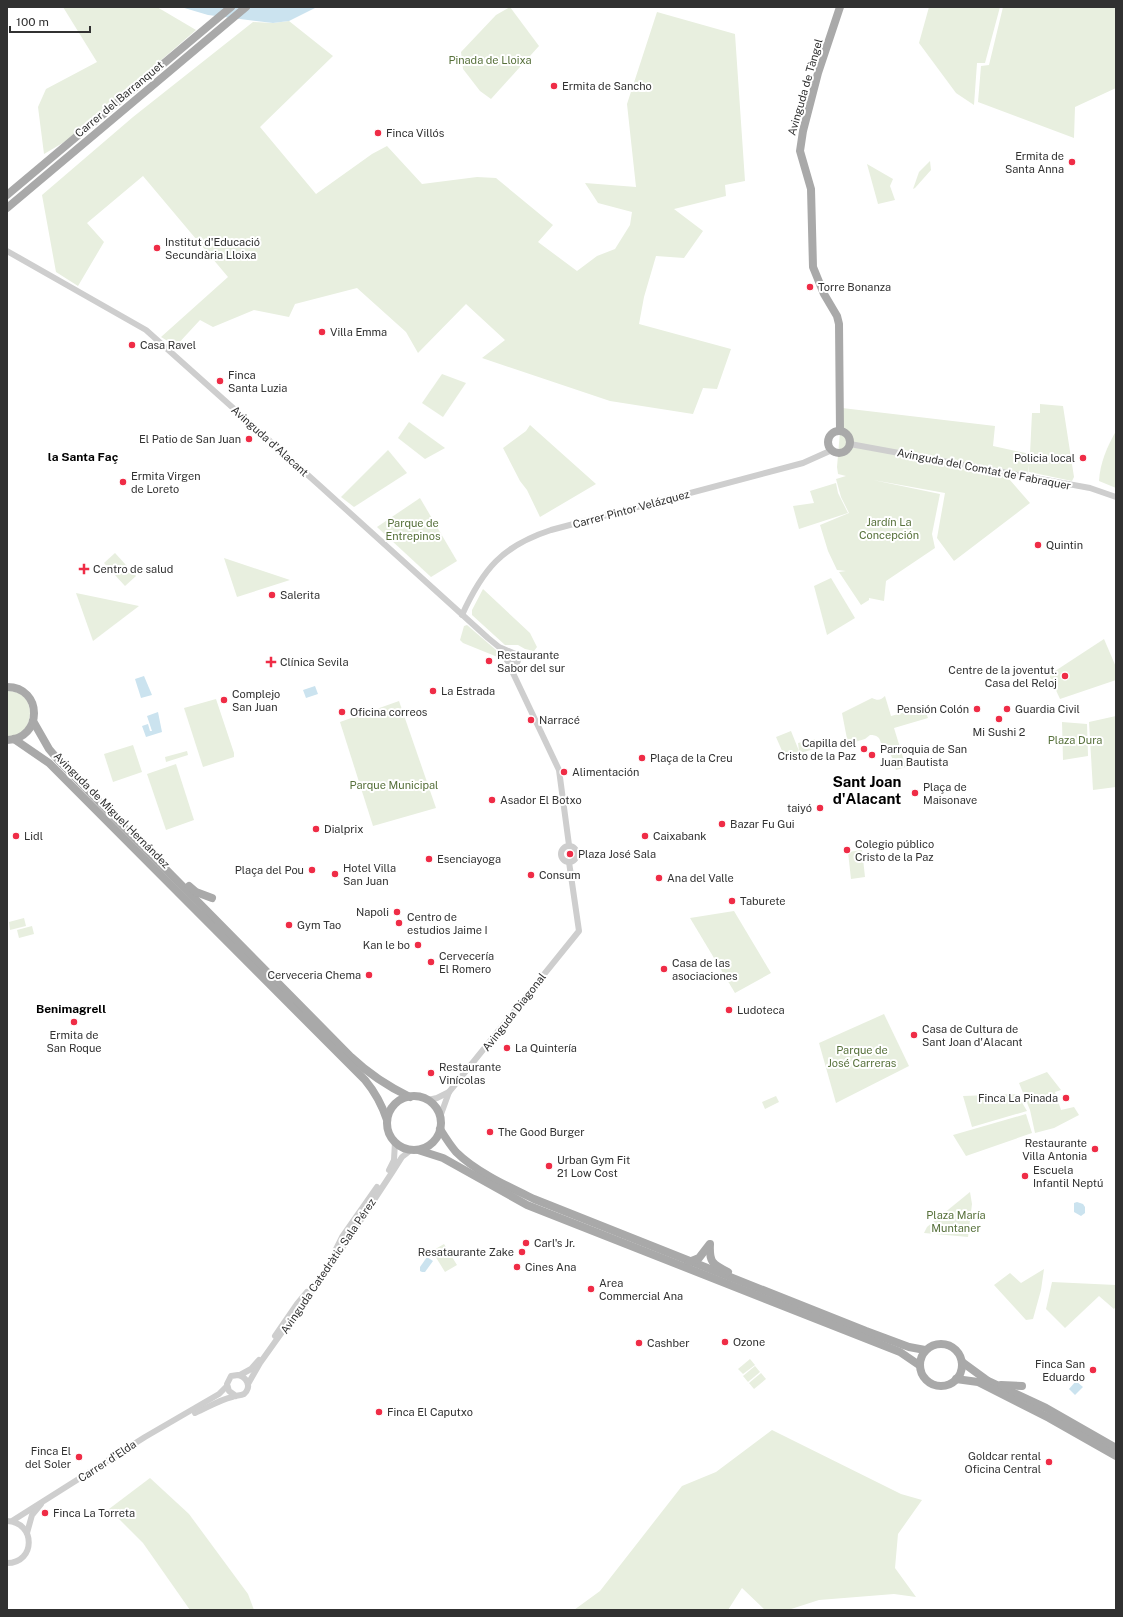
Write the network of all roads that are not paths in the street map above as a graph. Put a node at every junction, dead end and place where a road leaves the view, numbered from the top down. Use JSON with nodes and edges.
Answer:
{"nodes":[{"id":1,"x":231,"y":7,"type":"edge"},
{"id":2,"x":246,"y":7,"type":"edge"},
{"id":3,"x":840,"y":7,"type":"edge"},
{"id":4,"x":7,"y":195,"type":"edge"},
{"id":5,"x":7,"y":208,"type":"edge"},
{"id":6,"x":7,"y":251,"type":"edge"},
{"id":7,"x":7,"y":254,"type":"edge"},
{"id":8,"x":21,"y":260,"type":"junction"},
{"id":9,"x":840,"y":431,"type":"junction"},
{"id":10,"x":850,"y":444,"type":"junction"},
{"id":11,"x":832,"y":450,"type":"junction"},
{"id":12,"x":1116,"y":497,"type":"edge"},
{"id":13,"x":462,"y":615,"type":"junction"},
{"id":14,"x":499,"y":648,"type":"junction"},
{"id":15,"x":511,"y":653,"type":"junction"},
{"id":16,"x":507,"y":658,"type":"junction"},
{"id":17,"x":512,"y":664,"type":"junction"},
{"id":18,"x":7,"y":687,"type":"edge"},
{"id":19,"x":33,"y":721,"type":"junction"},
{"id":20,"x":11,"y":740,"type":"edge"},
{"id":21,"x":569,"y":845,"type":"junction"},
{"id":22,"x":152,"y":854,"type":"junction"},
{"id":23,"x":569,"y":862,"type":"junction"},
{"id":24,"x":212,"y":898,"type":"dead end"},
{"id":25,"x":449,"y":1092,"type":"junction"},
{"id":26,"x":410,"y":1097,"type":"junction"},
{"id":27,"x":428,"y":1100,"type":"junction"},
{"id":28,"x":440,"y":1117,"type":"junction"},
{"id":29,"x":387,"y":1120,"type":"junction"},
{"id":30,"x":440,"y":1129,"type":"junction"},
{"id":31,"x":395,"y":1142,"type":"junction"},
{"id":32,"x":414,"y":1150,"type":"junction"},
{"id":33,"x":689,"y":1262,"type":"junction"},
{"id":34,"x":771,"y":1293,"type":"junction"},
{"id":35,"x":925,"y":1350,"type":"junction"},
{"id":36,"x":962,"y":1362,"type":"junction"},
{"id":37,"x":919,"y":1365,"type":"junction"},
{"id":38,"x":240,"y":1375,"type":"junction"},
{"id":39,"x":956,"y":1379,"type":"junction"},
{"id":40,"x":248,"y":1384,"type":"junction"},
{"id":41,"x":996,"y":1385,"type":"junction"},
{"id":42,"x":227,"y":1386,"type":"junction"},
{"id":43,"x":1022,"y":1386,"type":"dead end"},
{"id":44,"x":236,"y":1396,"type":"junction"},
{"id":45,"x":171,"y":1422,"type":"junction"},
{"id":46,"x":1116,"y":1448,"type":"edge"},
{"id":47,"x":1116,"y":1456,"type":"edge"},
{"id":48,"x":45,"y":1501,"type":"junction"},
{"id":49,"x":10,"y":1521,"type":"edge"},
{"id":50,"x":27,"y":1533,"type":"junction"},
{"id":51,"x":7,"y":1563,"type":"edge"}],
"edges":[{"from":1,"to":4,"type":"main road","name":"Carrer del Barranquet"},
{"from":2,"to":5,"type":"main road","name":"Carrer del Barranquet"},
{"from":3,"to":9,"type":"main road","name":"Avinguda de Tàngel"},
{"from":6,"to":8,"type":"street","name":"Avinguda d'Alacant"},
{"from":7,"to":8,"type":"street","name":"Avinguda d'Alacant"},
{"from":8,"to":13,"type":"street","name":"Avinguda d'Alacant"},
{"from":9,"to":10,"type":"main road"},
{"from":9,"to":11,"type":"main road"},
{"from":10,"to":11,"type":"main road"},
{"from":10,"to":12,"type":"street","name":"Avinguda del Comtat de Fabraquer"},
{"from":11,"to":13,"type":"street","name":"Carrer Pintor Velázquez"},
{"from":13,"to":14,"type":"street","name":"Avinguda d'Alacant"},
{"from":14,"to":15,"type":"street","name":"Avinguda d'Alacant"},
{"from":14,"to":16,"type":"street","name":"Avinguda d'Alacant"},
{"from":15,"to":16,"type":"street"},
{"from":15,"to":17,"type":"street"},
{"from":16,"to":17,"type":"street"},
{"from":17,"to":21,"type":"street"},
{"from":18,"to":19,"type":"main road"},
{"from":19,"to":20,"type":"main road"},
{"from":19,"to":22,"type":"main road","name":"Avinguda de Miguel Hernández"},
{"from":20,"to":29,"type":"main road","name":"Avinguda de Miguel Hernández"},
{"from":21,"to":23,"type":"street"},
{"from":21,"to":23,"type":"street"},
{"from":22,"to":24,"type":"main road"},
{"from":22,"to":26,"type":"main road"},
{"from":23,"to":25,"type":"street","name":"Avinguda Diagonal"},
{"from":25,"to":27,"type":"street"},
{"from":25,"to":28,"type":"street","name":"Avinguda Diagonal"},
{"from":26,"to":27,"type":"main road"},
{"from":26,"to":29,"type":"main road"},
{"from":27,"to":28,"type":"main road"},
{"from":28,"to":30,"type":"main road"},
{"from":29,"to":31,"type":"main road"},
{"from":30,"to":32,"type":"main road"},
{"from":30,"to":33,"type":"main road"},
{"from":31,"to":32,"type":"main road"},
{"from":31,"to":38,"type":"street","name":"Avinguda Catedràtic Sala Pérez"},
{"from":32,"to":37,"type":"main road"},
{"from":32,"to":40,"type":"street","name":"Avinguda Catedràtic Sala Pérez"},
{"from":33,"to":34,"type":"main road"},
{"from":33,"to":34,"type":"main road"},
{"from":34,"to":35,"type":"main road"},
{"from":35,"to":36,"type":"main road"},
{"from":35,"to":37,"type":"main road"},
{"from":36,"to":39,"type":"main road"},
{"from":36,"to":41,"type":"main road"},
{"from":37,"to":39,"type":"main road"},
{"from":38,"to":40,"type":"street"},
{"from":38,"to":42,"type":"street"},
{"from":39,"to":47,"type":"main road"},
{"from":40,"to":44,"type":"street"},
{"from":41,"to":43,"type":"main road"},
{"from":41,"to":46,"type":"main road"},
{"from":42,"to":44,"type":"street"},
{"from":42,"to":45,"type":"street"},
{"from":44,"to":45,"type":"street"},
{"from":45,"to":48,"type":"street","name":"Carrer d'Elda"},
{"from":48,"to":49,"type":"street","name":"Carrer d'Elda"},
{"from":48,"to":50,"type":"street","name":"Carrer d'Elda"},
{"from":49,"to":50,"type":"street"},
{"from":50,"to":51,"type":"street","name":"Carrer d'Elda"}]}
